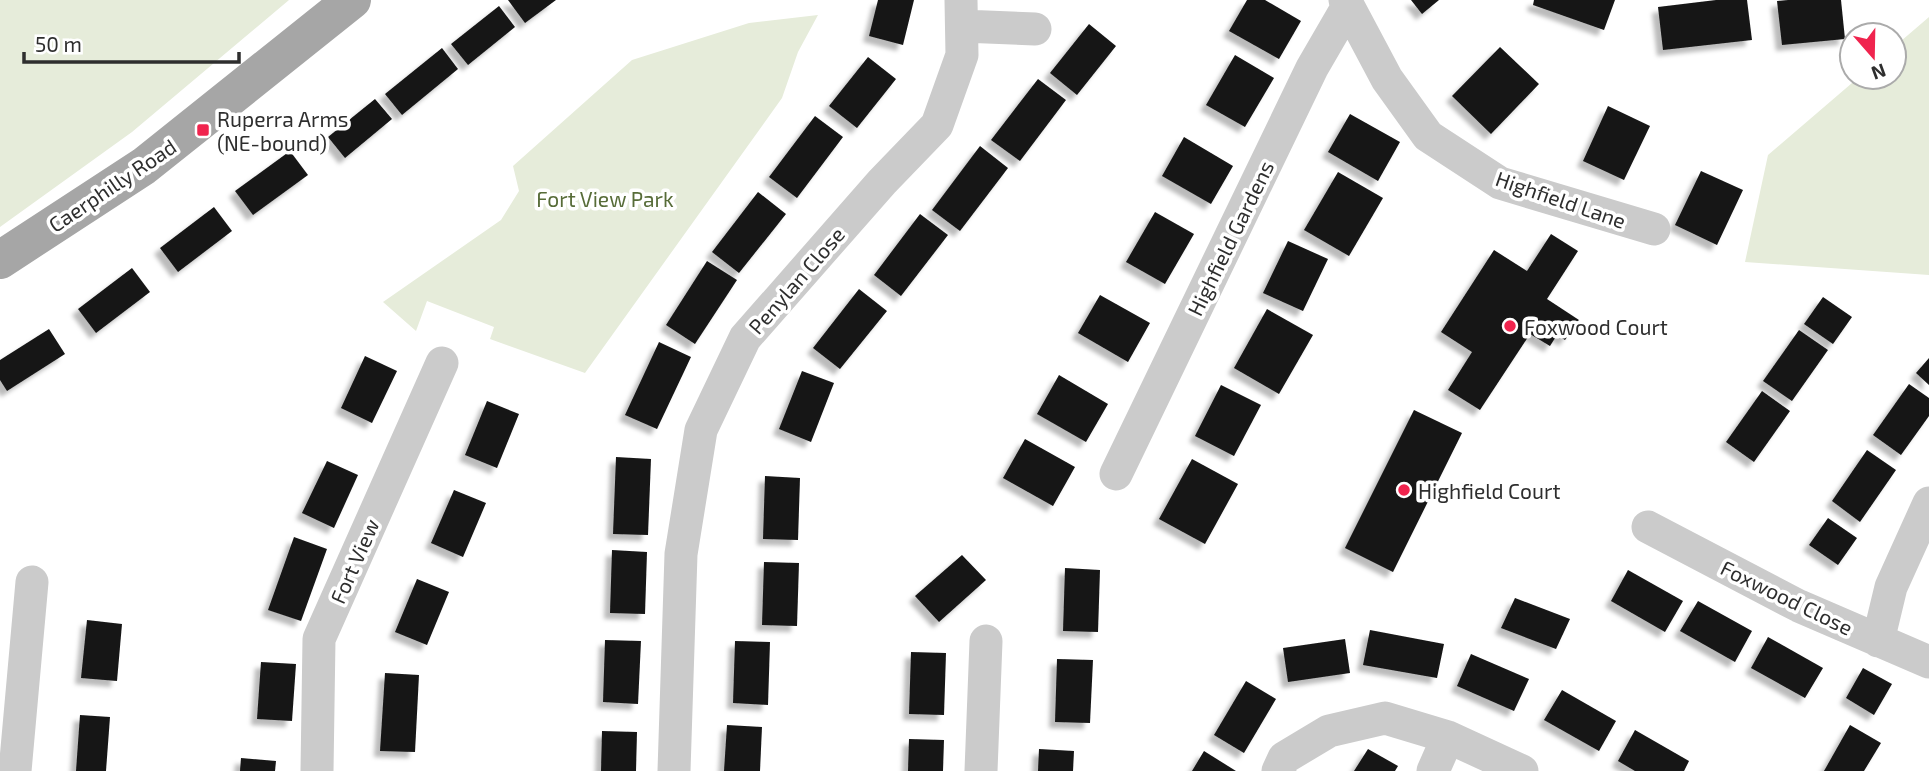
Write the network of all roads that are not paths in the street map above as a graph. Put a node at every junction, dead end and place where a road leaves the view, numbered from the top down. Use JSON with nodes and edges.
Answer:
{"nodes":[{"id":1,"x":352,"y":0,"type":"edge"},
{"id":2,"x":1347,"y":3,"type":"edge"},
{"id":3,"x":962,"y":13,"type":"edge"},
{"id":4,"x":1035,"y":29,"type":"dead end"},
{"id":5,"x":1654,"y":229,"type":"dead end"},
{"id":6,"x":0,"y":260,"type":"edge"},
{"id":7,"x":442,"y":363,"type":"dead end"},
{"id":8,"x":1116,"y":474,"type":"dead end"},
{"id":9,"x":1929,"y":503,"type":"edge"},
{"id":10,"x":1648,"y":527,"type":"dead end"},
{"id":11,"x":32,"y":582,"type":"dead end"},
{"id":12,"x":986,"y":641,"type":"dead end"},
{"id":13,"x":1878,"y":641,"type":"junction"},
{"id":14,"x":1929,"y":662,"type":"edge"},
{"id":15,"x":1448,"y":737,"type":"junction"},
{"id":16,"x":15,"y":771,"type":"edge"},
{"id":17,"x":317,"y":771,"type":"edge"},
{"id":18,"x":674,"y":771,"type":"edge"},
{"id":19,"x":981,"y":771,"type":"edge"},
{"id":20,"x":1278,"y":771,"type":"edge"},
{"id":21,"x":1433,"y":771,"type":"edge"},
{"id":22,"x":1522,"y":771,"type":"edge"}],
"edges":[{"from":1,"to":6,"type":"main road","name":"Caerphilly Road"},
{"from":2,"to":5,"type":"street","name":"Highfield Lane"},
{"from":2,"to":8,"type":"street","name":"Highfield Gardens"},
{"from":3,"to":4,"type":"street","name":"Penylan Close"},
{"from":3,"to":18,"type":"street","name":"Penylan Close"},
{"from":7,"to":17,"type":"street","name":"Fort View"},
{"from":9,"to":13,"type":"street"},
{"from":10,"to":13,"type":"street","name":"Foxwood Close"},
{"from":11,"to":16,"type":"street"},
{"from":12,"to":19,"type":"street"},
{"from":13,"to":14,"type":"street","name":"Foxwood Close"},
{"from":15,"to":20,"type":"street"},
{"from":15,"to":21,"type":"street"},
{"from":15,"to":22,"type":"street"}]}
